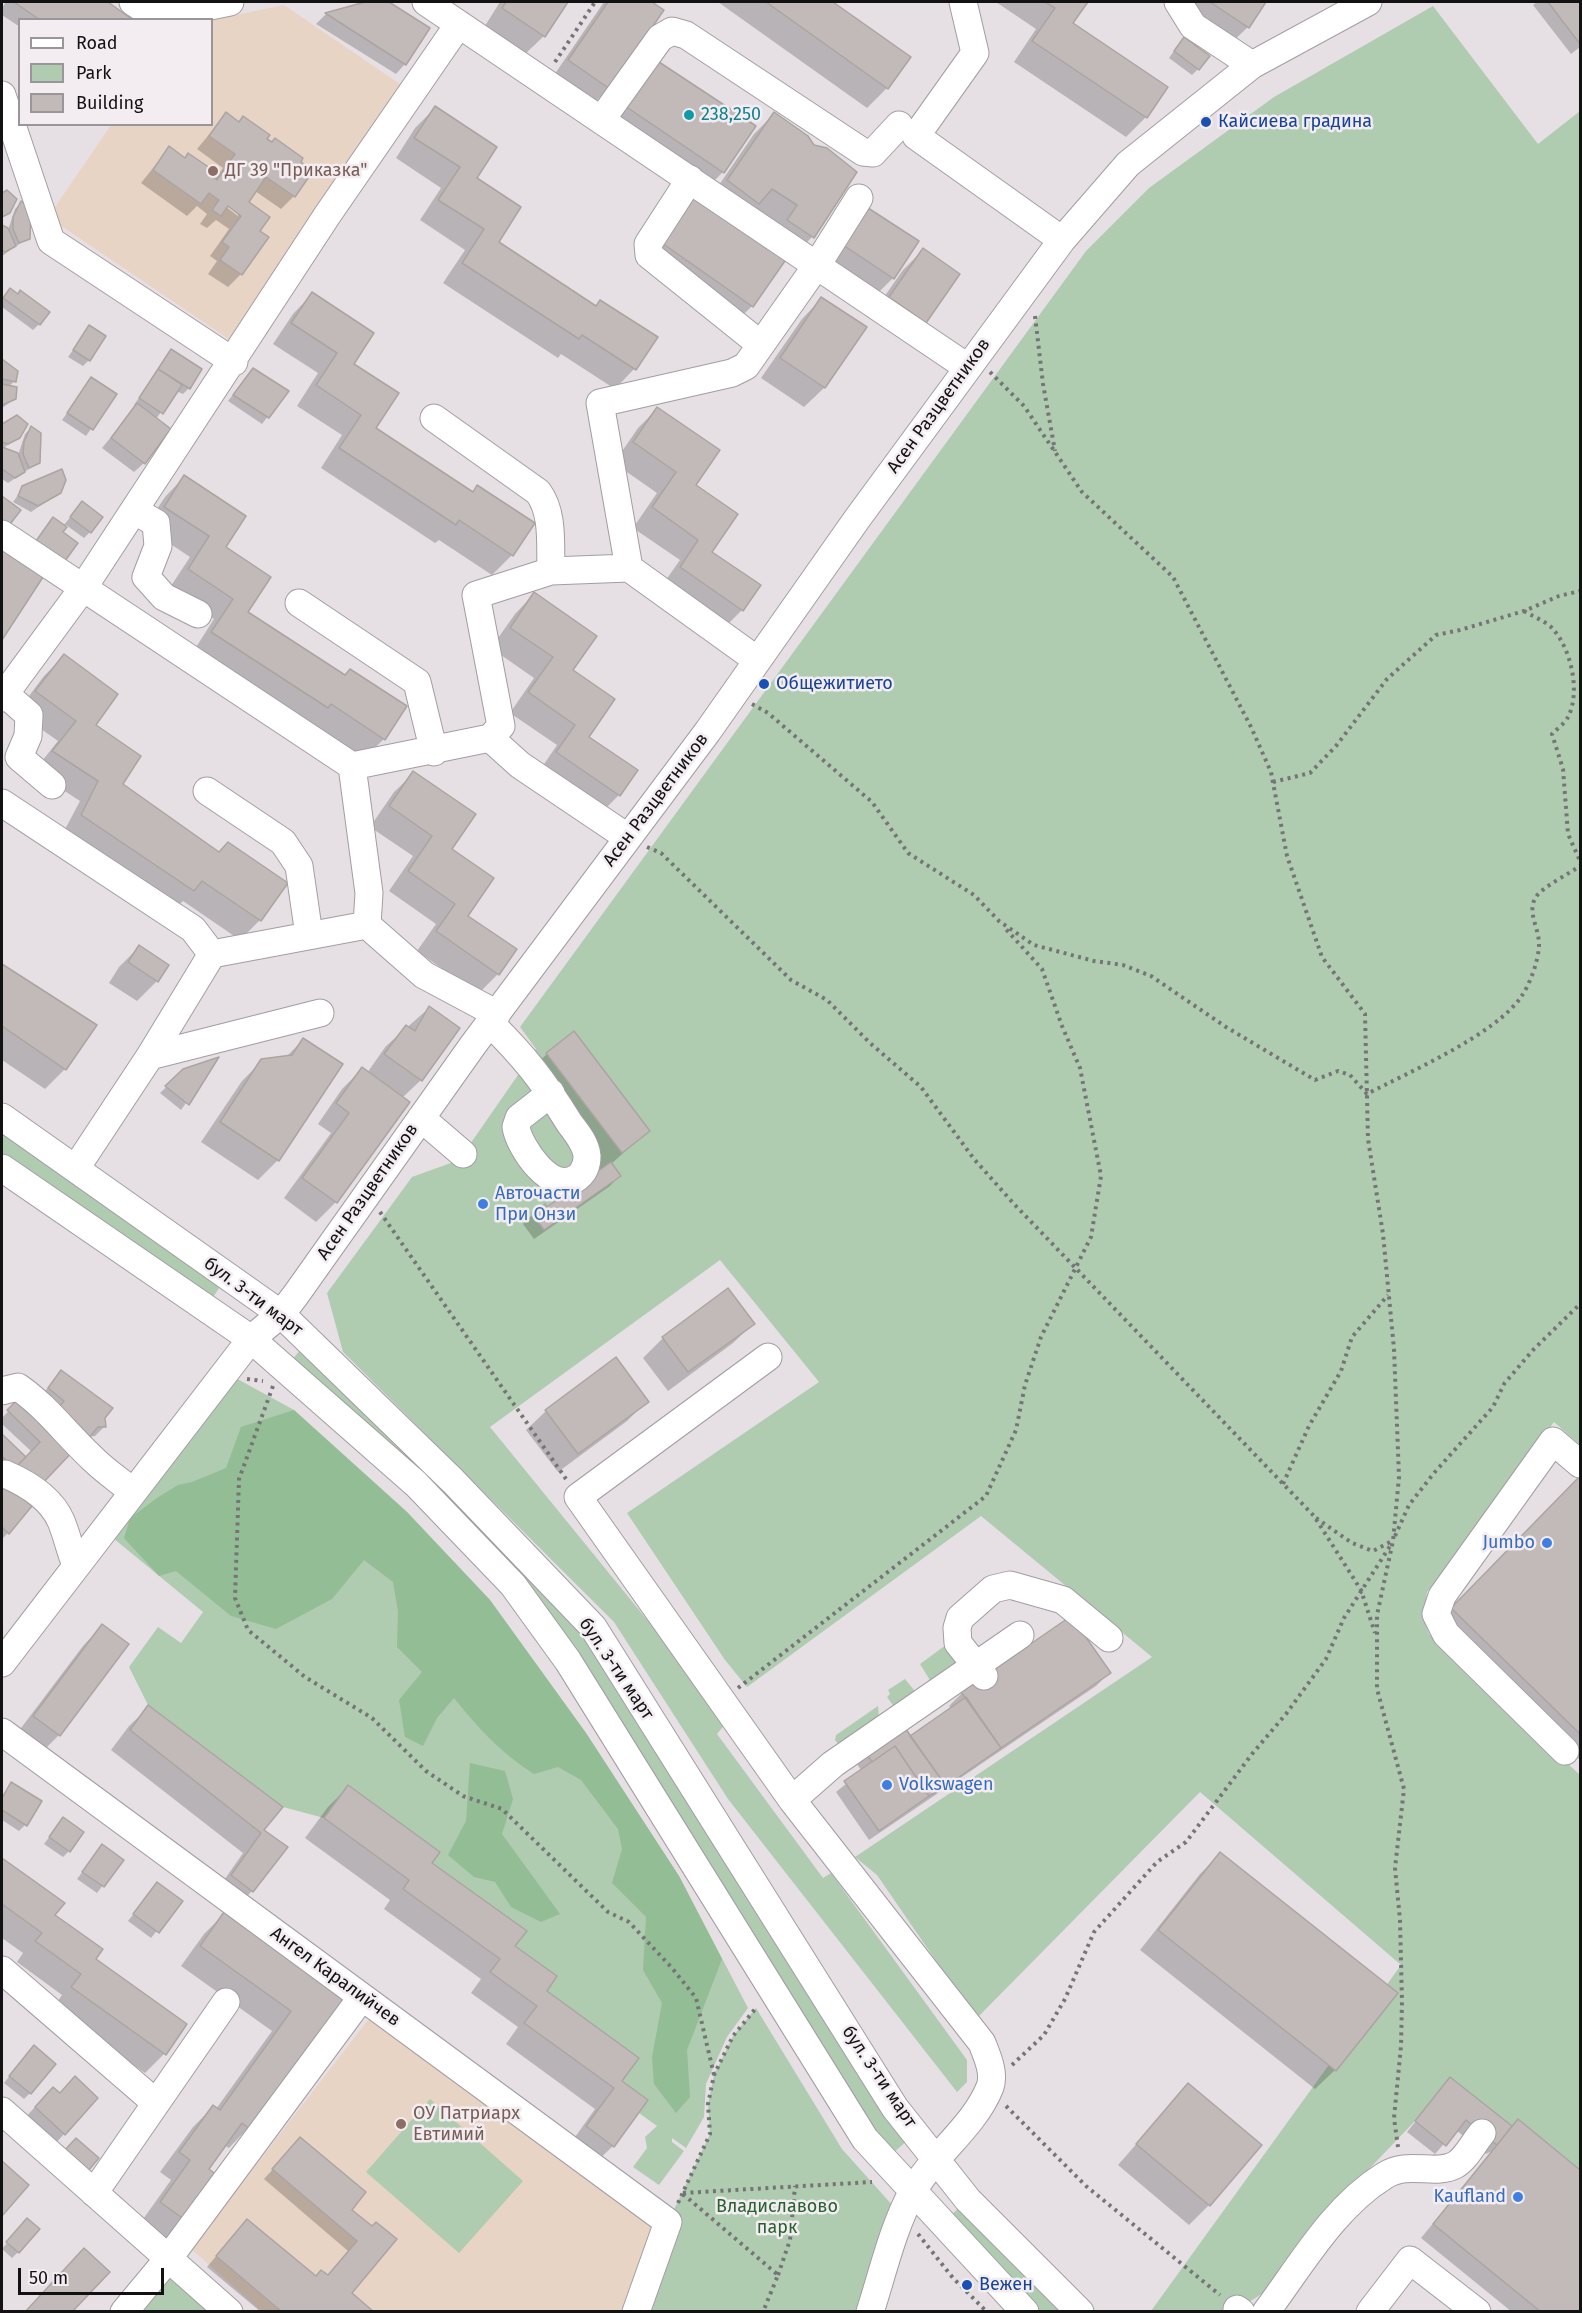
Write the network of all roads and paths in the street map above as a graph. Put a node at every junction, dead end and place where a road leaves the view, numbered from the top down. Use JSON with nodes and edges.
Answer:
{"nodes":[{"id":1,"x":133,"y":2,"type":"edge"},
{"id":2,"x":230,"y":2,"type":"edge"},
{"id":3,"x":426,"y":2,"type":"edge"},
{"id":4,"x":595,"y":2,"type":"edge"},
{"id":5,"x":963,"y":2,"type":"edge"},
{"id":6,"x":1178,"y":2,"type":"edge"},
{"id":7,"x":1368,"y":2,"type":"edge"},
{"id":8,"x":459,"y":24,"type":"junction"},
{"id":9,"x":1252,"y":65,"type":"junction"},
{"id":10,"x":543,"y":80,"type":"junction"},
{"id":11,"x":2,"y":95,"type":"edge"},
{"id":12,"x":602,"y":119,"type":"junction"},
{"id":13,"x":900,"y":125,"type":"dead end"},
{"id":14,"x":690,"y":179,"type":"junction"},
{"id":15,"x":859,"y":198,"type":"dead end"},
{"id":16,"x":1062,"y":240,"type":"junction"},
{"id":17,"x":817,"y":265,"type":"junction"},
{"id":18,"x":1032,"y":279,"type":"junction"},
{"id":19,"x":760,"y":344,"type":"junction"},
{"id":20,"x":234,"y":362,"type":"junction"},
{"id":21,"x":971,"y":362,"type":"junction"},
{"id":22,"x":434,"y":418,"type":"dead end"},
{"id":23,"x":1055,"y":452,"type":"junction"},
{"id":24,"x":135,"y":511,"type":"junction"},
{"id":25,"x":2,"y":534,"type":"edge"},
{"id":26,"x":629,"y":568,"type":"junction"},
{"id":27,"x":551,"y":570,"type":"junction"},
{"id":28,"x":82,"y":588,"type":"junction"},
{"id":29,"x":1581,"y":591,"type":"edge"},
{"id":30,"x":299,"y":603,"type":"dead end"},
{"id":31,"x":1524,"y":611,"type":"junction"},
{"id":32,"x":198,"y":614,"type":"dead end"},
{"id":33,"x":757,"y":660,"type":"junction"},
{"id":34,"x":733,"y":694,"type":"junction"},
{"id":35,"x":3,"y":696,"type":"edge"},
{"id":36,"x":490,"y":738,"type":"junction"},
{"id":37,"x":434,"y":752,"type":"junction"},
{"id":38,"x":352,"y":766,"type":"junction"},
{"id":39,"x":1273,"y":782,"type":"junction"},
{"id":40,"x":52,"y":785,"type":"dead end"},
{"id":41,"x":207,"y":791,"type":"dead end"},
{"id":42,"x":2,"y":803,"type":"edge"},
{"id":43,"x":627,"y":837,"type":"junction"},
{"id":44,"x":1581,"y":861,"type":"edge"},
{"id":45,"x":1581,"y":866,"type":"edge"},
{"id":46,"x":999,"y":921,"type":"junction"},
{"id":47,"x":367,"y":924,"type":"junction"},
{"id":48,"x":309,"y":935,"type":"junction"},
{"id":49,"x":212,"y":954,"type":"junction"},
{"id":50,"x":320,"y":1013,"type":"dead end"},
{"id":51,"x":494,"y":1018,"type":"junction"},
{"id":52,"x":150,"y":1056,"type":"junction"},
{"id":53,"x":551,"y":1094,"type":"dead end"},
{"id":54,"x":1367,"y":1094,"type":"junction"},
{"id":55,"x":2,"y":1117,"type":"edge"},
{"id":56,"x":421,"y":1118,"type":"junction"},
{"id":57,"x":463,"y":1154,"type":"dead end"},
{"id":58,"x":2,"y":1168,"type":"edge"},
{"id":59,"x":76,"y":1168,"type":"junction"},
{"id":60,"x":368,"y":1193,"type":"junction"},
{"id":61,"x":1075,"y":1269,"type":"junction"},
{"id":62,"x":1389,"y":1294,"type":"junction"},
{"id":63,"x":1581,"y":1304,"type":"edge"},
{"id":64,"x":281,"y":1314,"type":"junction"},
{"id":65,"x":251,"y":1339,"type":"junction"},
{"id":66,"x":768,"y":1357,"type":"dead end"},
{"id":67,"x":229,"y":1368,"type":"junction"},
{"id":68,"x":274,"y":1382,"type":"junction"},
{"id":69,"x":282,"y":1390,"type":"dead end"},
{"id":70,"x":2,"y":1391,"type":"edge"},
{"id":71,"x":1581,"y":1464,"type":"edge"},
{"id":72,"x":4,"y":1474,"type":"dead end"},
{"id":73,"x":1283,"y":1484,"type":"junction"},
{"id":74,"x":133,"y":1492,"type":"junction"},
{"id":75,"x":578,"y":1497,"type":"junction"},
{"id":76,"x":1314,"y":1516,"type":"junction"},
{"id":77,"x":1393,"y":1540,"type":"junction"},
{"id":78,"x":76,"y":1565,"type":"junction"},
{"id":79,"x":1361,"y":1590,"type":"junction"},
{"id":80,"x":1020,"y":1635,"type":"dead end"},
{"id":81,"x":1109,"y":1638,"type":"dead end"},
{"id":82,"x":1377,"y":1639,"type":"junction"},
{"id":83,"x":4,"y":1652,"type":"edge"},
{"id":84,"x":980,"y":1671,"type":"junction"},
{"id":85,"x":723,"y":1699,"type":"junction"},
{"id":86,"x":2,"y":1732,"type":"edge"},
{"id":87,"x":1565,"y":1750,"type":"dead end"},
{"id":88,"x":792,"y":1800,"type":"junction"},
{"id":89,"x":2,"y":1970,"type":"edge"},
{"id":90,"x":362,"y":1997,"type":"junction"},
{"id":91,"x":226,"y":2002,"type":"dead end"},
{"id":92,"x":759,"y":2014,"type":"dead end"},
{"id":93,"x":714,"y":2075,"type":"junction"},
{"id":94,"x":991,"y":2085,"type":"junction"},
{"id":95,"x":156,"y":2103,"type":"junction"},
{"id":96,"x":2,"y":2111,"type":"edge"},
{"id":97,"x":1482,"y":2133,"type":"dead end"},
{"id":98,"x":936,"y":2158,"type":"junction"},
{"id":99,"x":1401,"y":2168,"type":"junction"},
{"id":100,"x":866,"y":2176,"type":"dead end"},
{"id":101,"x":872,"y":2182,"type":"junction"},
{"id":102,"x":795,"y":2186,"type":"junction"},
{"id":103,"x":876,"y":2187,"type":"dead end"},
{"id":104,"x":914,"y":2190,"type":"junction"},
{"id":105,"x":94,"y":2193,"type":"junction"},
{"id":106,"x":683,"y":2193,"type":"junction"},
{"id":107,"x":902,"y":2217,"type":"junction"},
{"id":108,"x":668,"y":2222,"type":"junction"},
{"id":109,"x":168,"y":2259,"type":"junction"},
{"id":110,"x":778,"y":2275,"type":"junction"},
{"id":111,"x":1239,"y":2310,"type":"edge"},
{"id":112,"x":124,"y":2312,"type":"edge"},
{"id":113,"x":229,"y":2312,"type":"edge"},
{"id":114,"x":636,"y":2312,"type":"edge"},
{"id":115,"x":763,"y":2312,"type":"edge"},
{"id":116,"x":870,"y":2312,"type":"edge"},
{"id":117,"x":987,"y":2312,"type":"edge"},
{"id":118,"x":1025,"y":2312,"type":"edge"},
{"id":119,"x":1080,"y":2312,"type":"edge"},
{"id":120,"x":1266,"y":2312,"type":"edge"},
{"id":121,"x":1370,"y":2312,"type":"edge"},
{"id":122,"x":1478,"y":2312,"type":"edge"}],
"edges":[{"from":1,"to":2,"type":"street"},
{"from":3,"to":8,"type":"street"},
{"from":4,"to":10,"type":"path"},
{"from":5,"to":16,"type":"street"},
{"from":6,"to":9,"type":"street"},
{"from":7,"to":9,"type":"street","name":"Асен Разцветников"},
{"from":8,"to":10,"type":"street"},
{"from":8,"to":20,"type":"street"},
{"from":9,"to":16,"type":"street","name":"Асен Разцветников"},
{"from":10,"to":12,"type":"street"},
{"from":11,"to":20,"type":"street"},
{"from":12,"to":13,"type":"street"},
{"from":12,"to":14,"type":"street"},
{"from":14,"to":17,"type":"street"},
{"from":14,"to":19,"type":"street"},
{"from":15,"to":17,"type":"street"},
{"from":16,"to":18,"type":"street","name":"Асен Разцветников"},
{"from":17,"to":19,"type":"street"},
{"from":17,"to":21,"type":"street"},
{"from":18,"to":21,"type":"street","name":"Асен Разцветников"},
{"from":18,"to":23,"type":"path"},
{"from":19,"to":26,"type":"street"},
{"from":20,"to":24,"type":"street"},
{"from":21,"to":23,"type":"path"},
{"from":21,"to":33,"type":"street","name":"Асен Разцветников"},
{"from":22,"to":27,"type":"street"},
{"from":23,"to":39,"type":"path"},
{"from":24,"to":28,"type":"street"},
{"from":24,"to":32,"type":"street"},
{"from":25,"to":28,"type":"street"},
{"from":26,"to":27,"type":"street"},
{"from":26,"to":33,"type":"street"},
{"from":27,"to":36,"type":"street"},
{"from":28,"to":35,"type":"street"},
{"from":28,"to":38,"type":"street"},
{"from":29,"to":31,"type":"path"},
{"from":30,"to":37,"type":"street"},
{"from":31,"to":39,"type":"path"},
{"from":31,"to":44,"type":"path"},
{"from":33,"to":34,"type":"street","name":"Асен Разцветников"},
{"from":34,"to":43,"type":"street","name":"Асен Разцветников"},
{"from":34,"to":46,"type":"path"},
{"from":35,"to":40,"type":"street"},
{"from":36,"to":37,"type":"street"},
{"from":36,"to":43,"type":"street"},
{"from":37,"to":38,"type":"street"},
{"from":38,"to":47,"type":"street"},
{"from":39,"to":54,"type":"path"},
{"from":41,"to":48,"type":"street"},
{"from":42,"to":49,"type":"street"},
{"from":43,"to":51,"type":"street","name":"Асен Разцветников"},
{"from":43,"to":61,"type":"path"},
{"from":45,"to":54,"type":"path"},
{"from":46,"to":54,"type":"path"},
{"from":46,"to":61,"type":"path"},
{"from":47,"to":48,"type":"street"},
{"from":47,"to":51,"type":"street"},
{"from":48,"to":49,"type":"street"},
{"from":49,"to":52,"type":"street"},
{"from":50,"to":52,"type":"street"},
{"from":51,"to":53,"type":"street"},
{"from":51,"to":56,"type":"street","name":"Асен Разцветников"},
{"from":52,"to":59,"type":"street"},
{"from":54,"to":62,"type":"path"},
{"from":55,"to":59,"type":"street","name":"бул. 3-ти март"},
{"from":56,"to":57,"type":"street"},
{"from":56,"to":60,"type":"street","name":"Асен Разцветников"},
{"from":58,"to":65,"type":"street","name":"бул. 3-ти март"},
{"from":59,"to":64,"type":"street","name":"бул. 3-ти март"},
{"from":60,"to":64,"type":"street","name":"Асен Разцветников"},
{"from":60,"to":75,"type":"path"},
{"from":61,"to":73,"type":"path"},
{"from":61,"to":85,"type":"path"},
{"from":62,"to":73,"type":"path"},
{"from":62,"to":77,"type":"path"},
{"from":63,"to":77,"type":"path"},
{"from":64,"to":65,"type":"street","name":"Асен Разцветников"},
{"from":64,"to":98,"type":"street","name":"бул. 3-ти март"},
{"from":65,"to":67,"type":"street","name":"Асен Разцветников"},
{"from":65,"to":104,"type":"street","name":"бул. 3-ти март"},
{"from":66,"to":75,"type":"street"},
{"from":67,"to":68,"type":"path"},
{"from":67,"to":74,"type":"street","name":"Асен Разцветников"},
{"from":68,"to":69,"type":"path"},
{"from":68,"to":93,"type":"path"},
{"from":70,"to":74,"type":"street"},
{"from":71,"to":87,"type":"street"},
{"from":72,"to":78,"type":"street"},
{"from":73,"to":76,"type":"path"},
{"from":74,"to":78,"type":"street","name":"Асен Разцветников"},
{"from":75,"to":85,"type":"street"},
{"from":76,"to":77,"type":"path"},
{"from":76,"to":79,"type":"path"},
{"from":77,"to":79,"type":"path"},
{"from":77,"to":82,"type":"path"},
{"from":78,"to":83,"type":"street","name":"Асен Разцветников"},
{"from":79,"to":82,"type":"path"},
{"from":79,"to":94,"type":"path"},
{"from":80,"to":84,"type":"street"},
{"from":81,"to":84,"type":"street"},
{"from":82,"to":99,"type":"path"},
{"from":84,"to":88,"type":"street"},
{"from":85,"to":88,"type":"street"},
{"from":86,"to":90,"type":"street","name":"Ангел Каралийчев"},
{"from":88,"to":94,"type":"street"},
{"from":89,"to":95,"type":"street"},
{"from":90,"to":108,"type":"street","name":"Ангел Каралийчев"},
{"from":90,"to":109,"type":"street"},
{"from":91,"to":95,"type":"street"},
{"from":92,"to":93,"type":"path"},
{"from":93,"to":106,"type":"path"},
{"from":94,"to":98,"type":"street"},
{"from":94,"to":111,"type":"path"},
{"from":95,"to":105,"type":"street"},
{"from":96,"to":105,"type":"street"},
{"from":97,"to":99,"type":"street"},
{"from":98,"to":104,"type":"street"},
{"from":98,"to":119,"type":"street","name":"бул. 3-ти март"},
{"from":99,"to":120,"type":"street"},
{"from":100,"to":101,"type":"path"},
{"from":101,"to":102,"type":"path"},
{"from":101,"to":103,"type":"path"},
{"from":102,"to":106,"type":"path"},
{"from":102,"to":110,"type":"path"},
{"from":104,"to":107,"type":"street"},
{"from":104,"to":118,"type":"street","name":"бул. 3-ти март"},
{"from":105,"to":109,"type":"street"},
{"from":106,"to":108,"type":"path"},
{"from":106,"to":110,"type":"path"},
{"from":107,"to":116,"type":"street"},
{"from":107,"to":117,"type":"path"},
{"from":108,"to":114,"type":"street"},
{"from":109,"to":112,"type":"street"},
{"from":109,"to":113,"type":"street"},
{"from":110,"to":115,"type":"path"},
{"from":121,"to":122,"type":"street"}]}
